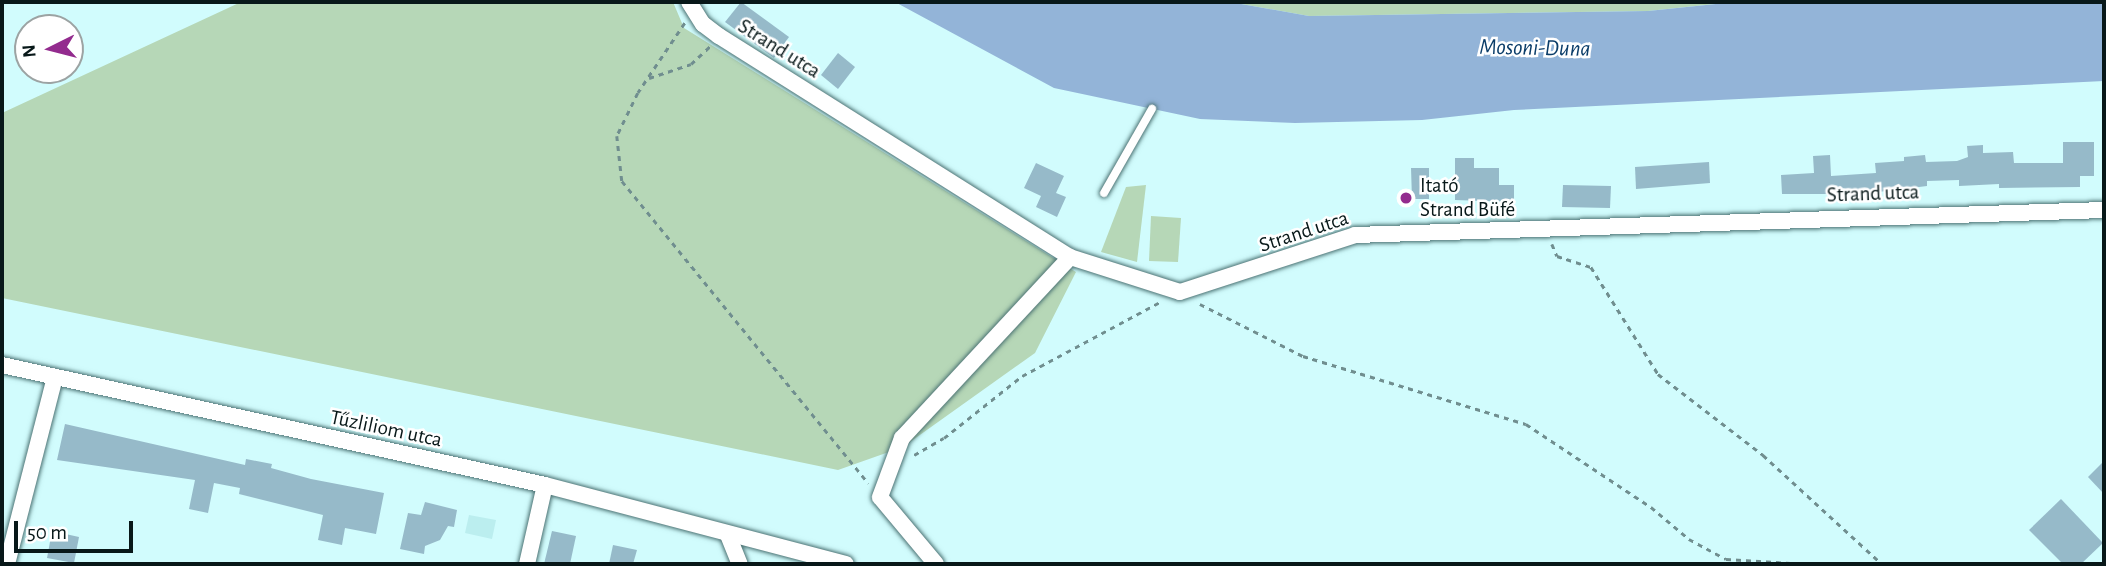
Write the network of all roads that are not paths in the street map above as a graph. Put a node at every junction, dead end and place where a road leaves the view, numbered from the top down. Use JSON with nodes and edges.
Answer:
{"nodes":[{"id":1,"x":691,"y":7,"type":"edge"},
{"id":2,"x":1152,"y":109,"type":"dead end"},
{"id":3,"x":1104,"y":193,"type":"dead end"},
{"id":4,"x":2104,"y":210,"type":"edge"},
{"id":5,"x":1070,"y":257,"type":"junction"},
{"id":6,"x":2,"y":365,"type":"edge"},
{"id":7,"x":55,"y":377,"type":"junction"},
{"id":8,"x":545,"y":485,"type":"junction"},
{"id":9,"x":728,"y":535,"type":"junction"},
{"id":10,"x":7,"y":564,"type":"edge"},
{"id":11,"x":527,"y":564,"type":"edge"},
{"id":12,"x":740,"y":564,"type":"edge"},
{"id":13,"x":846,"y":564,"type":"edge"},
{"id":14,"x":936,"y":564,"type":"edge"}],
"edges":[{"from":1,"to":5,"type":"street","name":"Strand utca"},
{"from":2,"to":3,"type":"lane"},
{"from":4,"to":5,"type":"street","name":"Strand utca"},
{"from":5,"to":14,"type":"street"},
{"from":6,"to":7,"type":"street","name":"Tűzliliom utca"},
{"from":7,"to":8,"type":"street","name":"Tűzliliom utca"},
{"from":7,"to":10,"type":"street"},
{"from":8,"to":9,"type":"street","name":"Tűzliliom utca"},
{"from":8,"to":11,"type":"street"},
{"from":9,"to":12,"type":"street"},
{"from":9,"to":13,"type":"street","name":"Tűzliliom utca"}]}
